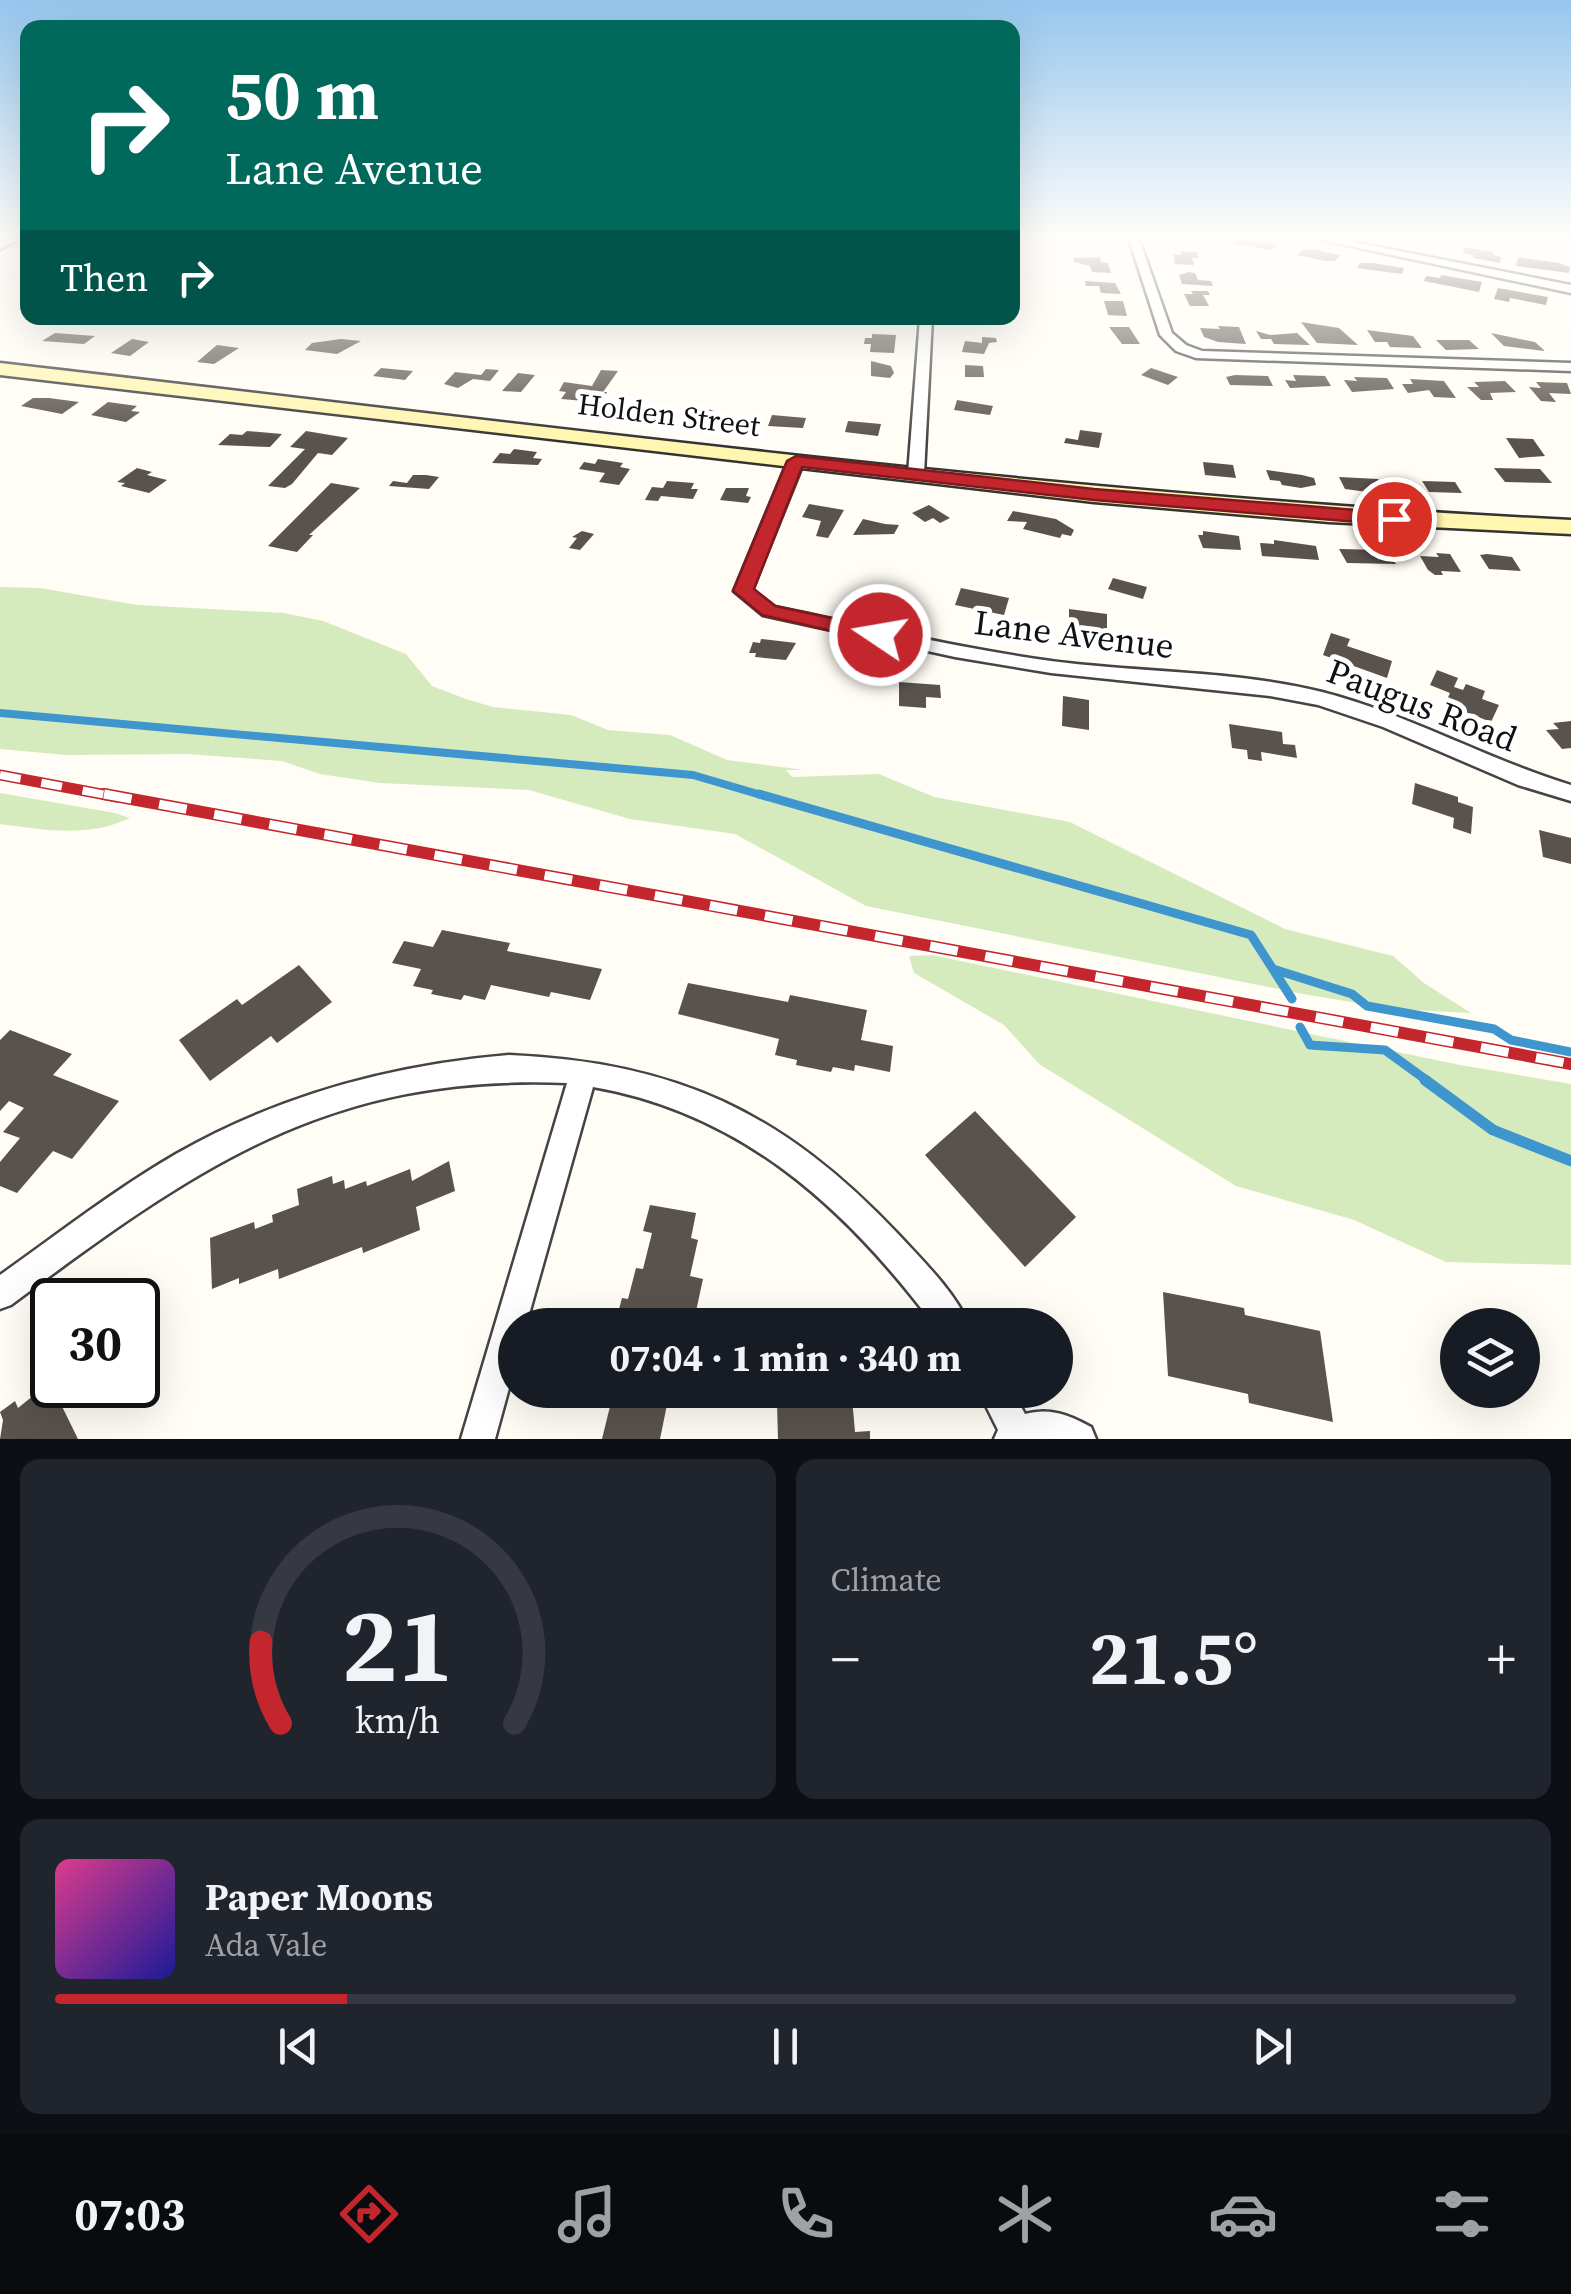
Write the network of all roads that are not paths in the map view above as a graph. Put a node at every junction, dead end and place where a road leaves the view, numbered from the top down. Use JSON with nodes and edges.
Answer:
{"nodes":[{"id":1,"x":1156,"y":306,"type":"edge"},
{"id":2,"x":926,"y":325,"type":"edge"},
{"id":3,"x":1571,"y":367,"type":"edge"},
{"id":4,"x":0,"y":369,"type":"edge"},
{"id":5,"x":796,"y":461,"type":"junction"},
{"id":6,"x":916,"y":474,"type":"junction"},
{"id":7,"x":1571,"y":527,"type":"edge"},
{"id":8,"x":1188,"y":681,"type":"joint"},
{"id":9,"x":1571,"y":793,"type":"edge"},
{"id":10,"x":584,"y":1073,"type":"junction"},
{"id":11,"x":0,"y":1294,"type":"edge"},
{"id":12,"x":939,"y":1308,"type":"edge"},
{"id":13,"x":1002,"y":1408,"type":"edge"},
{"id":14,"x":1014,"y":1436,"type":"edge"},
{"id":15,"x":478,"y":1439,"type":"edge"},
{"id":16,"x":1079,"y":1439,"type":"edge"}],
"edges":[{"from":1,"to":3,"type":"street"},
{"from":2,"to":6,"type":"street"},
{"from":4,"to":5,"type":"main road","name":"Holden Street"},
{"from":5,"to":6,"type":"main road","name":"Holden Street"},
{"from":5,"to":8,"type":"street","name":"Lane Avenue"},
{"from":6,"to":7,"type":"main road","name":"Holden Street"},
{"from":8,"to":9,"type":"street","name":"Paugus Road"},
{"from":10,"to":11,"type":"street"},
{"from":10,"to":12,"type":"street"},
{"from":10,"to":15,"type":"street"},
{"from":13,"to":14,"type":"street"},
{"from":14,"to":16,"type":"street"}]}
